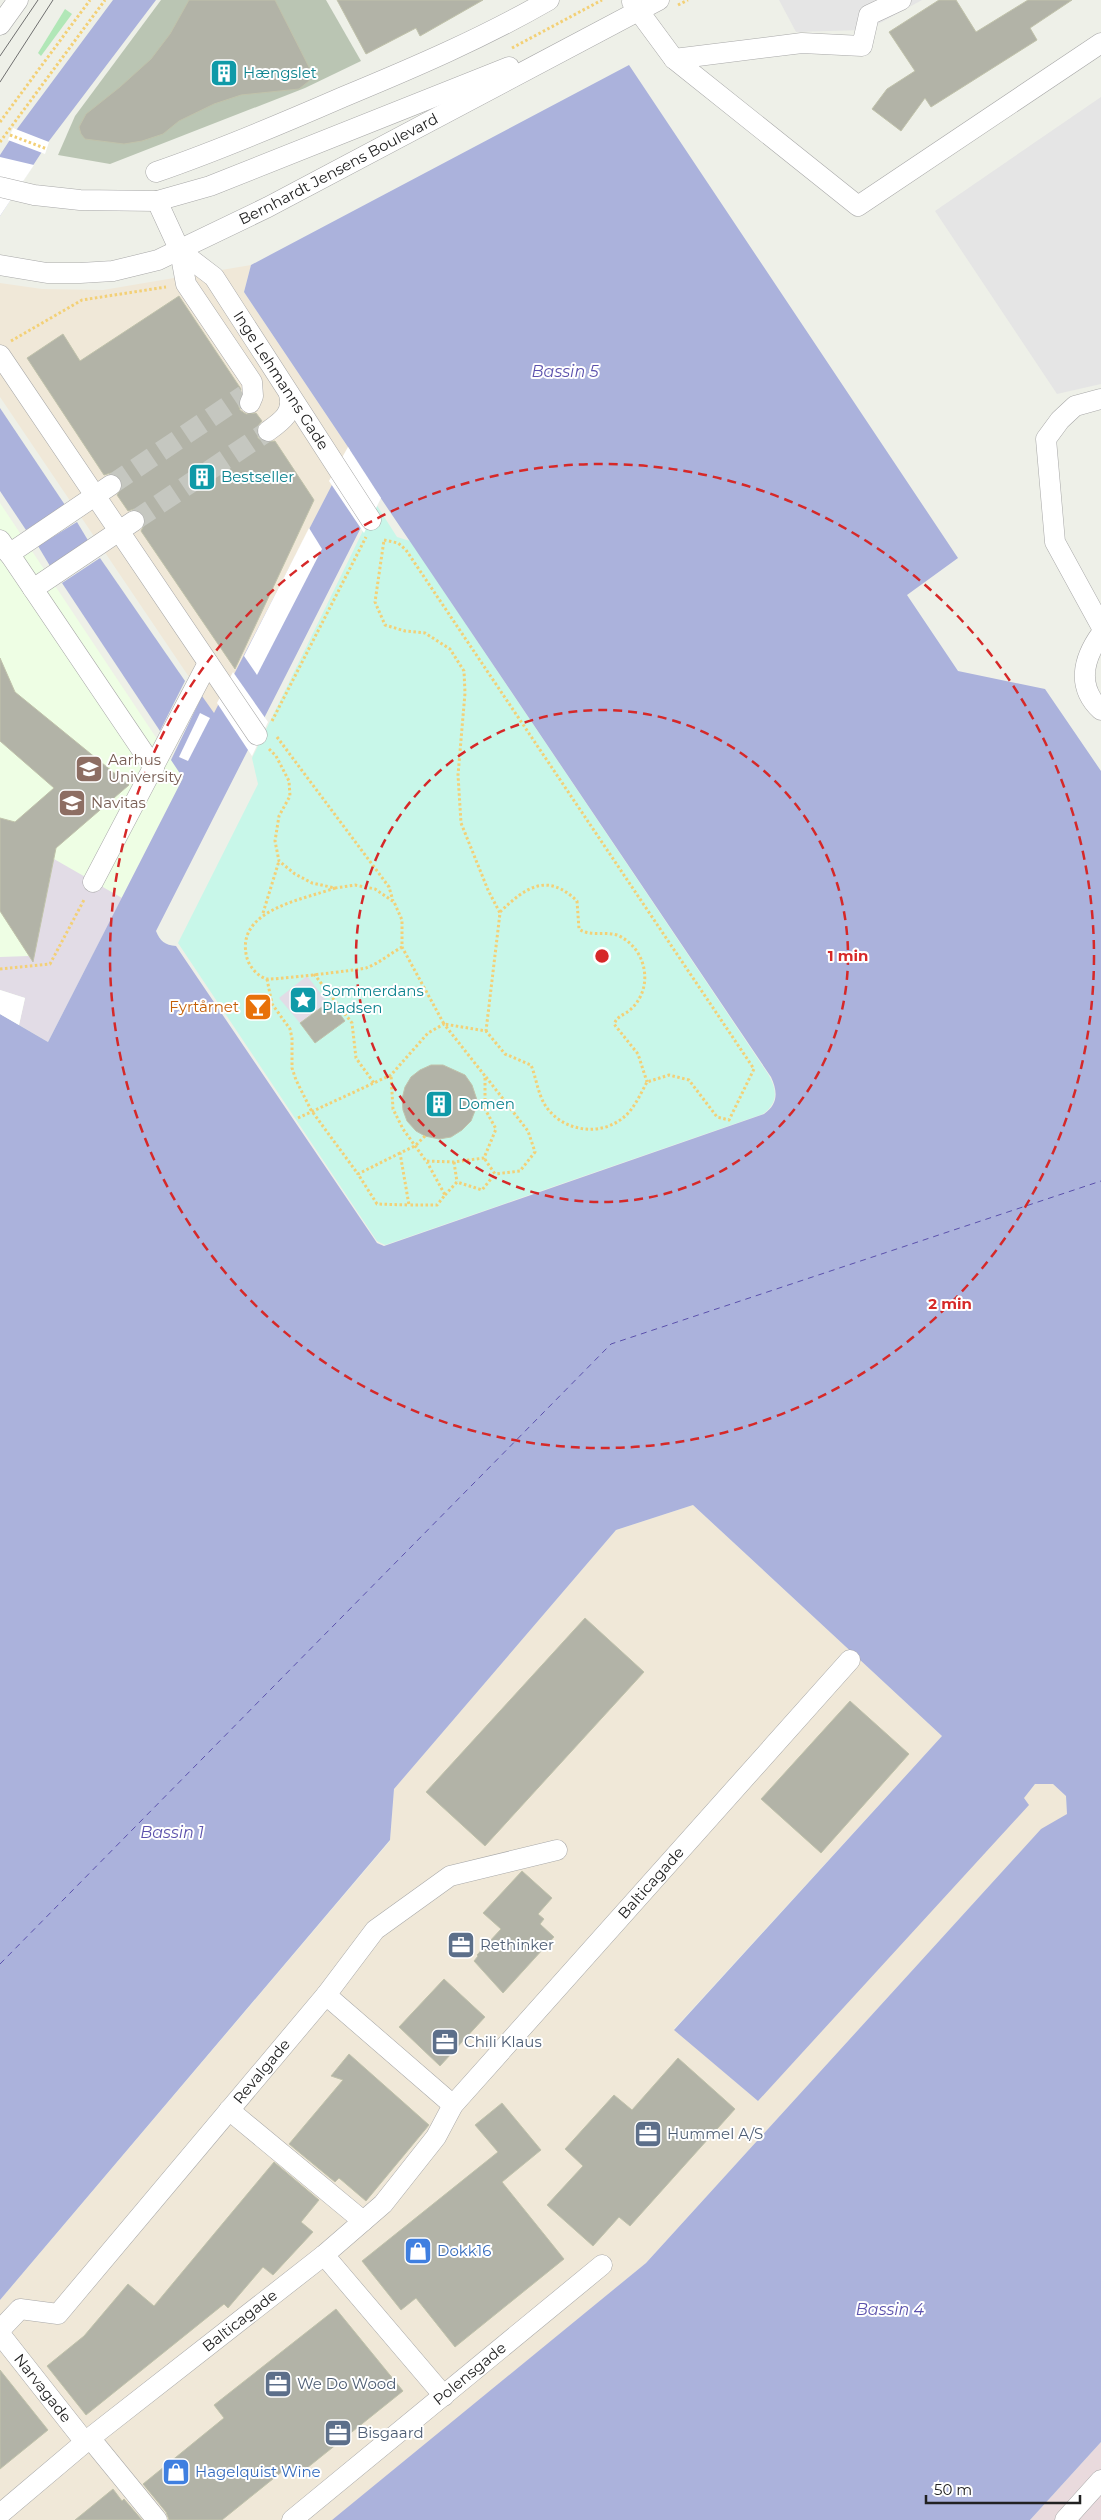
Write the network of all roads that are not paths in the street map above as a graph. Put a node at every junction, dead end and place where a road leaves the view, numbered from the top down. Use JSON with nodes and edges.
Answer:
{"nodes":[{"id":1,"x":18,"y":0,"type":"edge"},
{"id":2,"x":549,"y":0,"type":"edge"},
{"id":3,"x":659,"y":0,"type":"edge"},
{"id":4,"x":901,"y":0,"type":"edge"},
{"id":5,"x":635,"y":4,"type":"edge"},
{"id":6,"x":0,"y":25,"type":"edge"},
{"id":7,"x":1101,"y":43,"type":"edge"},
{"id":8,"x":674,"y":59,"type":"junction"},
{"id":9,"x":156,"y":172,"type":"dead end"},
{"id":10,"x":9,"y":189,"type":"edge"},
{"id":11,"x":157,"y":201,"type":"junction"},
{"id":12,"x":180,"y":250,"type":"junction"},
{"id":13,"x":0,"y":266,"type":"edge"},
{"id":14,"x":4,"y":349,"type":"edge"},
{"id":15,"x":289,"y":394,"type":"junction"},
{"id":16,"x":249,"y":396,"type":"dead end"},
{"id":17,"x":1101,"y":399,"type":"edge"},
{"id":18,"x":265,"y":427,"type":"tunnel mouth"},
{"id":19,"x":103,"y":491,"type":"junction"},
{"id":20,"x":372,"y":522,"type":"road end"},
{"id":21,"x":127,"y":526,"type":"junction"},
{"id":22,"x":5,"y":547,"type":"edge"},
{"id":23,"x":34,"y":589,"type":"junction"},
{"id":24,"x":1101,"y":626,"type":"edge"},
{"id":25,"x":1101,"y":634,"type":"edge"},
{"id":26,"x":208,"y":664,"type":"junction"},
{"id":27,"x":1101,"y":710,"type":"edge"},
{"id":28,"x":267,"y":732,"type":"road end"},
{"id":29,"x":154,"y":768,"type":"junction"},
{"id":30,"x":94,"y":882,"type":"road end"},
{"id":31,"x":850,"y":1660,"type":"dead end"},
{"id":32,"x":557,"y":1850,"type":"dead end"},
{"id":33,"x":326,"y":1995,"type":"junction"},
{"id":34,"x":453,"y":2104,"type":"junction"},
{"id":35,"x":229,"y":2110,"type":"junction"},
{"id":36,"x":363,"y":2221,"type":"junction"},
{"id":37,"x":324,"y":2255,"type":"junction"},
{"id":38,"x":602,"y":2266,"type":"dead end"},
{"id":39,"x":0,"y":2330,"type":"edge"},
{"id":40,"x":0,"y":2334,"type":"edge"},
{"id":41,"x":444,"y":2396,"type":"junction"},
{"id":42,"x":88,"y":2440,"type":"junction"},
{"id":43,"x":1101,"y":2480,"type":"edge"},
{"id":44,"x":0,"y":2514,"type":"edge"},
{"id":45,"x":157,"y":2520,"type":"edge"},
{"id":46,"x":292,"y":2520,"type":"edge"},
{"id":47,"x":1065,"y":2520,"type":"edge"}],
"edges":[{"from":1,"to":6,"type":"street"},
{"from":2,"to":9,"type":"street"},
{"from":3,"to":5,"type":"street","name":"Bernhardt Jensens Boulevard"},
{"from":4,"to":8,"type":"street"},
{"from":5,"to":8,"type":"street"},
{"from":5,"to":11,"type":"street","name":"Bernhardt Jensens Boulevard"},
{"from":5,"to":12,"type":"street","name":"Bernhardt Jensens Boulevard"},
{"from":7,"to":8,"type":"street"},
{"from":10,"to":11,"type":"street","name":"Bernhardt Jensens Boulevard"},
{"from":11,"to":12,"type":"street","name":"Inge Lehmanns Gade"},
{"from":12,"to":13,"type":"street","name":"Bernhardt Jensens Boulevard"},
{"from":12,"to":15,"type":"street","name":"Inge Lehmanns Gade"},
{"from":12,"to":16,"type":"street","name":"Inge Lehmanns Gade"},
{"from":14,"to":19,"type":"street"},
{"from":15,"to":18,"type":"street"},
{"from":15,"to":20,"type":"street","name":"Inge Lehmanns Gade"},
{"from":17,"to":24,"type":"street"},
{"from":19,"to":21,"type":"street"},
{"from":19,"to":22,"type":"street"},
{"from":21,"to":23,"type":"street"},
{"from":21,"to":26,"type":"street"},
{"from":22,"to":23,"type":"street"},
{"from":23,"to":29,"type":"street"},
{"from":25,"to":27,"type":"street"},
{"from":26,"to":28,"type":"street"},
{"from":26,"to":29,"type":"street"},
{"from":29,"to":30,"type":"street"},
{"from":31,"to":34,"type":"street","name":"Balticagade"},
{"from":32,"to":33,"type":"street","name":"Revalgade"},
{"from":33,"to":34,"type":"street"},
{"from":33,"to":35,"type":"street","name":"Revalgade"},
{"from":34,"to":36,"type":"street","name":"Balticagade"},
{"from":35,"to":36,"type":"street"},
{"from":35,"to":39,"type":"street","name":"Revalgade"},
{"from":36,"to":37,"type":"street","name":"Balticagade"},
{"from":37,"to":41,"type":"street"},
{"from":37,"to":42,"type":"street","name":"Balticagade"},
{"from":38,"to":41,"type":"street","name":"Polensgade"},
{"from":40,"to":42,"type":"street","name":"Narvagade"},
{"from":41,"to":46,"type":"street","name":"Polensgade"},
{"from":42,"to":44,"type":"street","name":"Balticagade"},
{"from":42,"to":45,"type":"street","name":"Narvagade"},
{"from":43,"to":47,"type":"street"}]}
